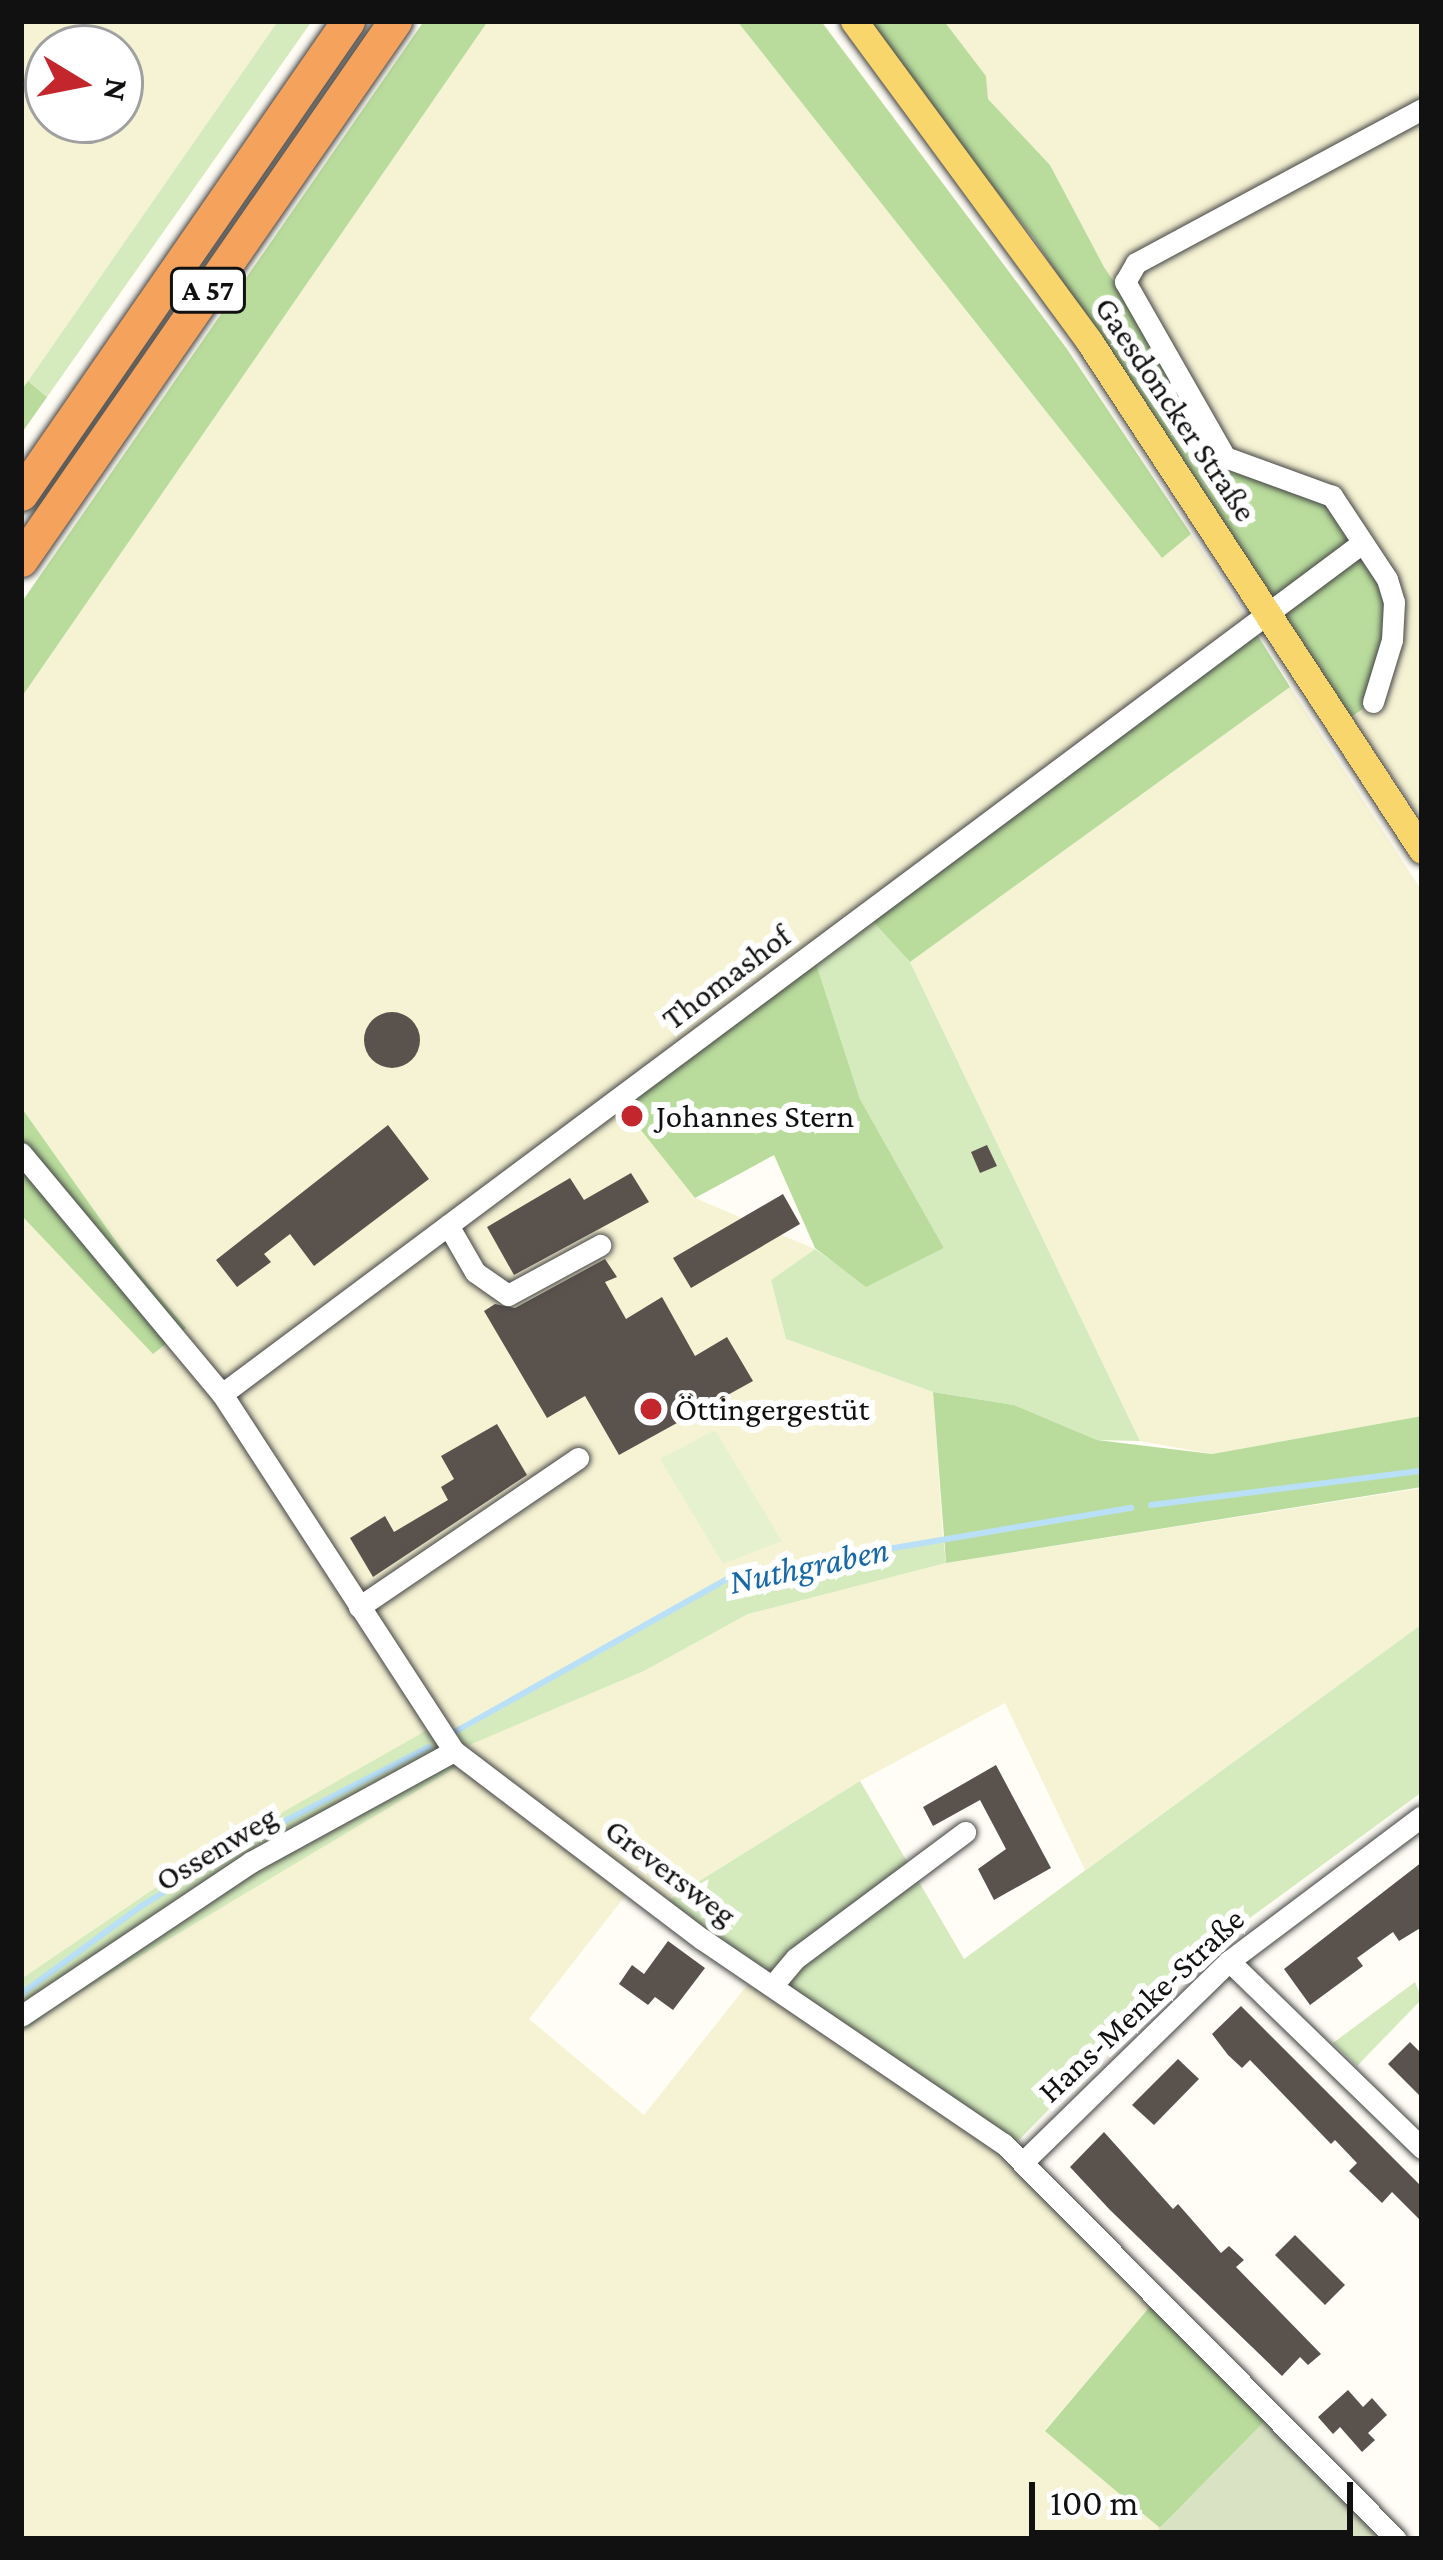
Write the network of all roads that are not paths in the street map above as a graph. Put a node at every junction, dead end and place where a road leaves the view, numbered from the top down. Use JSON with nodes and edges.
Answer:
{"nodes":[{"id":1,"x":348,"y":21,"type":"edge"},
{"id":2,"x":395,"y":21,"type":"edge"},
{"id":3,"x":854,"y":21,"type":"edge"},
{"id":4,"x":1422,"y":109,"type":"edge"},
{"id":5,"x":21,"y":494,"type":"edge"},
{"id":6,"x":1362,"y":543,"type":"junction"},
{"id":7,"x":21,"y":560,"type":"edge"},
{"id":8,"x":1268,"y":611,"type":"junction"},
{"id":9,"x":1373,"y":702,"type":"dead end"},
{"id":10,"x":1422,"y":850,"type":"edge"},
{"id":11,"x":21,"y":1153,"type":"edge"},
{"id":12,"x":448,"y":1226,"type":"junction"},
{"id":13,"x":601,"y":1245,"type":"dead end"},
{"id":14,"x":222,"y":1394,"type":"junction"},
{"id":15,"x":578,"y":1458,"type":"dead end"},
{"id":16,"x":358,"y":1607,"type":"junction"},
{"id":17,"x":454,"y":1751,"type":"junction"},
{"id":18,"x":1422,"y":1816,"type":"edge"},
{"id":19,"x":965,"y":1832,"type":"dead end"},
{"id":20,"x":1229,"y":1960,"type":"junction"},
{"id":21,"x":773,"y":1985,"type":"junction"},
{"id":22,"x":21,"y":2016,"type":"edge"},
{"id":23,"x":1422,"y":2148,"type":"edge"},
{"id":24,"x":1024,"y":2161,"type":"junction"},
{"id":25,"x":1396,"y":2539,"type":"edge"}],
"edges":[{"from":1,"to":5,"type":"highway","number":"A 57"},
{"from":2,"to":7,"type":"highway","number":"A 57"},
{"from":3,"to":8,"type":"main road","name":"Gaesdoncker Straße"},
{"from":4,"to":6,"type":"street"},
{"from":6,"to":8,"type":"street","name":"Thomashof"},
{"from":6,"to":9,"type":"street"},
{"from":8,"to":10,"type":"main road","name":"Gaesdoncker Straße"},
{"from":8,"to":12,"type":"street","name":"Thomashof"},
{"from":11,"to":14,"type":"street","name":"Greversweg"},
{"from":12,"to":13,"type":"street"},
{"from":12,"to":14,"type":"street","name":"Thomashof"},
{"from":14,"to":16,"type":"street","name":"Greversweg"},
{"from":15,"to":16,"type":"street"},
{"from":16,"to":17,"type":"street","name":"Greversweg"},
{"from":17,"to":21,"type":"street","name":"Greversweg"},
{"from":17,"to":22,"type":"street","name":"Ossenweg"},
{"from":18,"to":20,"type":"street","name":"Hans-Menke-Straße"},
{"from":19,"to":21,"type":"street"},
{"from":20,"to":23,"type":"street"},
{"from":20,"to":24,"type":"street","name":"Hans-Menke-Straße"},
{"from":21,"to":24,"type":"street","name":"Greversweg"},
{"from":24,"to":25,"type":"street","name":"Greversweg"}]}
